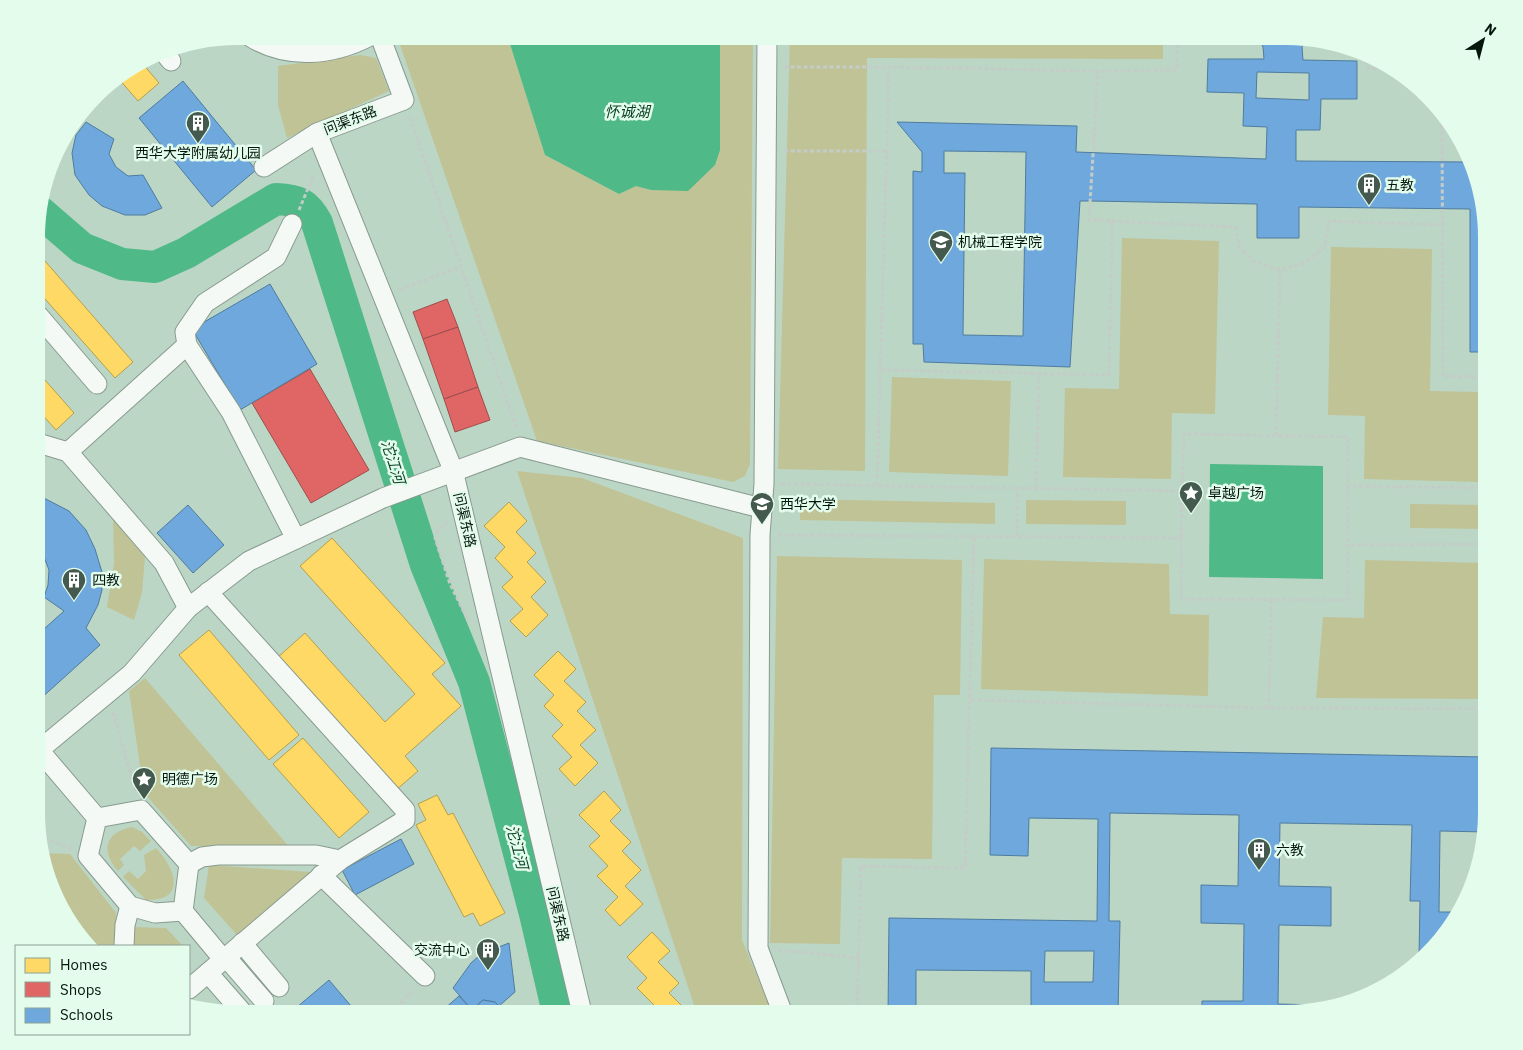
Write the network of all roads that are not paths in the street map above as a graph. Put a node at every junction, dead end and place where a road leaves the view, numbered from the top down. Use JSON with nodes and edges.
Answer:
{"nodes":[{"id":1,"x":268,"y":45,"type":"edge"},
{"id":2,"x":349,"y":45,"type":"edge"},
{"id":3,"x":383,"y":45,"type":"edge"},
{"id":4,"x":767,"y":45,"type":"edge"},
{"id":5,"x":317,"y":133,"type":"junction"},
{"id":6,"x":264,"y":167,"type":"dead end"},
{"id":7,"x":292,"y":224,"type":"road end"},
{"id":8,"x":45,"y":323,"type":"edge"},
{"id":9,"x":187,"y":345,"type":"junction"},
{"id":10,"x":97,"y":384,"type":"dead end"},
{"id":11,"x":45,"y":444,"type":"edge"},
{"id":12,"x":68,"y":452,"type":"junction"},
{"id":13,"x":449,"y":472,"type":"junction"},
{"id":14,"x":761,"y":508,"type":"junction"},
{"id":15,"x":296,"y":539,"type":"junction"},
{"id":16,"x":208,"y":592,"type":"junction"},
{"id":17,"x":188,"y":608,"type":"junction"},
{"id":18,"x":45,"y":746,"type":"edge"},
{"id":19,"x":45,"y":758,"type":"edge"},
{"id":20,"x":97,"y":818,"type":"junction"},
{"id":21,"x":340,"y":860,"type":"junction"},
{"id":22,"x":188,"y":864,"type":"junction"},
{"id":23,"x":321,"y":875,"type":"junction"},
{"id":24,"x":130,"y":906,"type":"junction"},
{"id":25,"x":182,"y":911,"type":"junction"},
{"id":26,"x":242,"y":943,"type":"junction"},
{"id":27,"x":124,"y":945,"type":"edge"},
{"id":28,"x":225,"y":958,"type":"junction"},
{"id":29,"x":208,"y":972,"type":"junction"},
{"id":30,"x":425,"y":976,"type":"road end"},
{"id":31,"x":190,"y":988,"type":"edge"},
{"id":32,"x":279,"y":988,"type":"dead end"},
{"id":33,"x":264,"y":1001,"type":"dead end"},
{"id":34,"x":236,"y":1005,"type":"edge"},
{"id":35,"x":580,"y":1005,"type":"edge"},
{"id":36,"x":780,"y":1005,"type":"edge"}],
"edges":[{"from":1,"to":2,"type":"street"},
{"from":3,"to":5,"type":"street","name":"问渠东路"},
{"from":4,"to":14,"type":"street"},
{"from":5,"to":6,"type":"street"},
{"from":5,"to":13,"type":"street","name":"问渠东路"},
{"from":7,"to":9,"type":"street"},
{"from":8,"to":10,"type":"street"},
{"from":9,"to":12,"type":"street"},
{"from":9,"to":15,"type":"street"},
{"from":11,"to":12,"type":"street"},
{"from":12,"to":17,"type":"street"},
{"from":13,"to":14,"type":"street"},
{"from":13,"to":15,"type":"street"},
{"from":13,"to":35,"type":"street","name":"问渠东路"},
{"from":14,"to":36,"type":"street"},
{"from":15,"to":16,"type":"street"},
{"from":16,"to":17,"type":"street"},
{"from":16,"to":21,"type":"street"},
{"from":17,"to":18,"type":"street"},
{"from":19,"to":20,"type":"street"},
{"from":20,"to":22,"type":"street"},
{"from":20,"to":24,"type":"street"},
{"from":21,"to":22,"type":"street"},
{"from":21,"to":23,"type":"street"},
{"from":22,"to":25,"type":"street"},
{"from":23,"to":26,"type":"street"},
{"from":23,"to":30,"type":"street"},
{"from":24,"to":25,"type":"street"},
{"from":24,"to":27,"type":"street"},
{"from":25,"to":28,"type":"street"},
{"from":26,"to":28,"type":"street"},
{"from":26,"to":32,"type":"street"},
{"from":28,"to":29,"type":"street"},
{"from":28,"to":33,"type":"street"},
{"from":29,"to":31,"type":"street"},
{"from":29,"to":34,"type":"street"}]}
